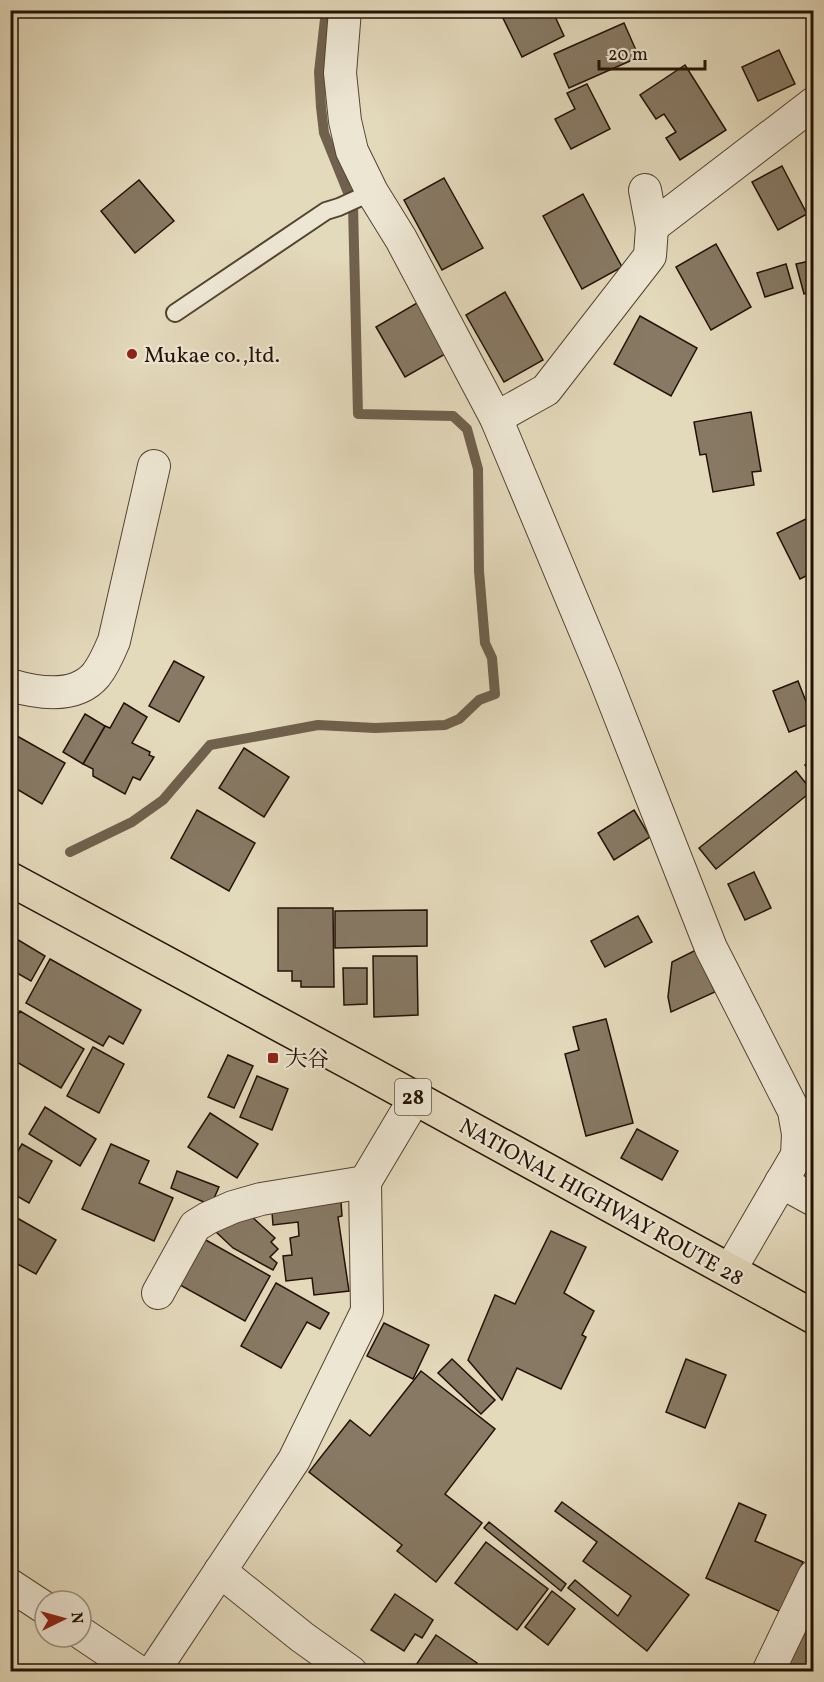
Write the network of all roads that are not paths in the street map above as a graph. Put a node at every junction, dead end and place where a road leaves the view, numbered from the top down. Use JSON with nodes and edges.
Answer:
{"nodes":[{"id":1,"x":345,"y":10,"type":"edge"},
{"id":2,"x":813,"y":103,"type":"edge"},
{"id":3,"x":645,"y":190,"type":"dead end"},
{"id":4,"x":366,"y":195,"type":"junction"},
{"id":5,"x":652,"y":227,"type":"junction"},
{"id":6,"x":175,"y":313,"type":"dead end"},
{"id":7,"x":496,"y":418,"type":"junction"},
{"id":8,"x":154,"y":466,"type":"dead end"},
{"id":9,"x":10,"y":685,"type":"edge"},
{"id":10,"x":10,"y":879,"type":"edge"},
{"id":11,"x":415,"y":1098,"type":"junction"},
{"id":12,"x":365,"y":1182,"type":"junction"},
{"id":13,"x":781,"y":1182,"type":"junction"},
{"id":14,"x":813,"y":1200,"type":"edge"},
{"id":15,"x":730,"y":1270,"type":"junction"},
{"id":16,"x":158,"y":1293,"type":"dead end"},
{"id":17,"x":813,"y":1317,"type":"edge"},
{"id":18,"x":220,"y":1571,"type":"junction"},
{"id":19,"x":813,"y":1576,"type":"edge"},
{"id":20,"x":10,"y":1585,"type":"edge"},
{"id":21,"x":33,"y":1600,"type":"edge"},
{"id":22,"x":93,"y":1641,"type":"edge"},
{"id":23,"x":139,"y":1671,"type":"edge"},
{"id":24,"x":153,"y":1671,"type":"edge"},
{"id":25,"x":351,"y":1671,"type":"edge"},
{"id":26,"x":768,"y":1671,"type":"edge"}],
"edges":[{"from":1,"to":4,"type":"street"},
{"from":2,"to":5,"type":"street"},
{"from":3,"to":5,"type":"street"},
{"from":4,"to":6,"type":"lane"},
{"from":4,"to":7,"type":"street"},
{"from":5,"to":7,"type":"street"},
{"from":7,"to":13,"type":"street"},
{"from":8,"to":9,"type":"street"},
{"from":10,"to":11,"type":"highway","name":"NATIONAL HIGHWAY ROUTE 28","number":"28"},
{"from":11,"to":12,"type":"street"},
{"from":11,"to":15,"type":"highway","name":"NATIONAL HIGHWAY ROUTE 28","number":"28"},
{"from":12,"to":16,"type":"street"},
{"from":12,"to":18,"type":"street"},
{"from":13,"to":14,"type":"street"},
{"from":13,"to":15,"type":"street"},
{"from":15,"to":17,"type":"highway","name":"NATIONAL HIGHWAY ROUTE 28","number":"28"},
{"from":18,"to":24,"type":"street"},
{"from":18,"to":25,"type":"street"},
{"from":19,"to":26,"type":"street"},
{"from":20,"to":21,"type":"street"},
{"from":22,"to":23,"type":"street"}]}
